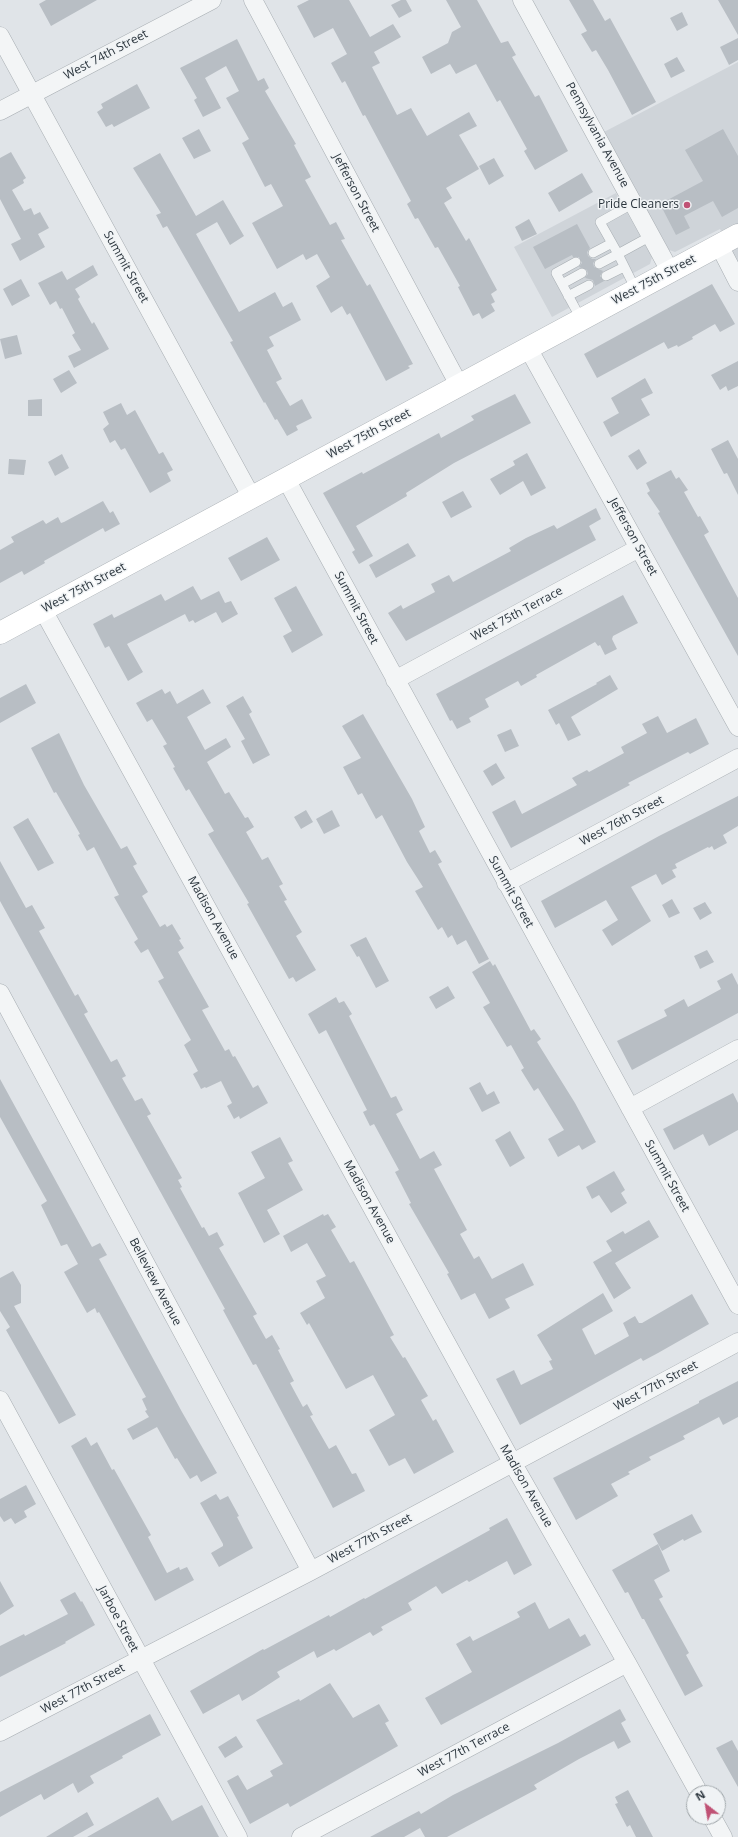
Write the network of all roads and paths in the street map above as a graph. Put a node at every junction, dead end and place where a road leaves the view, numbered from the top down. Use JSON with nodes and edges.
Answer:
{"nodes":[{"id":1,"x":212,"y":0,"type":"edge"},
{"id":2,"x":253,"y":0,"type":"edge"},
{"id":3,"x":522,"y":0,"type":"edge"},
{"id":4,"x":0,"y":36,"type":"edge"},
{"id":5,"x":33,"y":93,"type":"junction"},
{"id":6,"x":0,"y":111,"type":"edge"},
{"id":7,"x":634,"y":203,"type":"junction"},
{"id":8,"x":738,"y":235,"type":"edge"},
{"id":9,"x":651,"y":236,"type":"junction"},
{"id":10,"x":612,"y":243,"type":"junction"},
{"id":11,"x":718,"y":245,"type":"junction"},
{"id":12,"x":593,"y":253,"type":"dead end"},
{"id":13,"x":618,"y":254,"type":"junction"},
{"id":14,"x":576,"y":262,"type":"dead end"},
{"id":15,"x":600,"y":264,"type":"dead end"},
{"id":16,"x":624,"y":267,"type":"junction"},
{"id":17,"x":670,"y":271,"type":"junction"},
{"id":18,"x":582,"y":273,"type":"dead end"},
{"id":19,"x":606,"y":276,"type":"dead end"},
{"id":20,"x":738,"y":282,"type":"edge"},
{"id":21,"x":562,"y":284,"type":"junction"},
{"id":22,"x":589,"y":285,"type":"dead end"},
{"id":23,"x":636,"y":290,"type":"junction"},
{"id":24,"x":568,"y":296,"type":"junction"},
{"id":25,"x":580,"y":319,"type":"junction"},
{"id":26,"x":528,"y":348,"type":"junction"},
{"id":27,"x":459,"y":385,"type":"junction"},
{"id":28,"x":286,"y":479,"type":"junction"},
{"id":29,"x":252,"y":498,"type":"junction"},
{"id":30,"x":639,"y":548,"type":"junction"},
{"id":31,"x":43,"y":610,"type":"junction"},
{"id":32,"x":0,"y":633,"type":"edge"},
{"id":33,"x":395,"y":680,"type":"junction"},
{"id":34,"x":738,"y":727,"type":"edge"},
{"id":35,"x":738,"y":758,"type":"edge"},
{"id":36,"x":506,"y":883,"type":"junction"},
{"id":37,"x":0,"y":993,"type":"edge"},
{"id":38,"x":738,"y":1049,"type":"edge"},
{"id":39,"x":630,"y":1108,"type":"junction"},
{"id":40,"x":738,"y":1304,"type":"edge"},
{"id":41,"x":738,"y":1342,"type":"edge"},
{"id":42,"x":0,"y":1400,"type":"edge"},
{"id":43,"x":7,"y":1429,"type":"edge"},
{"id":44,"x":512,"y":1462,"type":"junction"},
{"id":45,"x":310,"y":1571,"type":"junction"},
{"id":46,"x":140,"y":1659,"type":"junction"},
{"id":47,"x":627,"y":1663,"type":"junction"},
{"id":48,"x":0,"y":1732,"type":"edge"},
{"id":49,"x":695,"y":1785,"type":"edge"},
{"id":50,"x":716,"y":1825,"type":"edge"},
{"id":51,"x":238,"y":1837,"type":"edge"},
{"id":52,"x":301,"y":1837,"type":"edge"},
{"id":53,"x":723,"y":1837,"type":"edge"}],
"edges":[{"from":1,"to":5,"type":"street","name":"West 74th Street"},
{"from":2,"to":27,"type":"street","name":"Jefferson Street"},
{"from":3,"to":7,"type":"street","name":"Pennsylvania Avenue"},
{"from":4,"to":5,"type":"street","name":"Summit Street"},
{"from":5,"to":6,"type":"street","name":"West 74th Street"},
{"from":5,"to":29,"type":"street","name":"Summit Street"},
{"from":7,"to":9,"type":"street","name":"Pennsylvania Avenue"},
{"from":7,"to":10,"type":"lane"},
{"from":8,"to":11,"type":"main road","name":"West 75th Street"},
{"from":9,"to":13,"type":"lane"},
{"from":9,"to":17,"type":"street","name":"Pennsylvania Avenue"},
{"from":10,"to":12,"type":"lane"},
{"from":10,"to":13,"type":"lane"},
{"from":11,"to":17,"type":"main road","name":"West 75th Street"},
{"from":11,"to":20,"type":"street"},
{"from":13,"to":15,"type":"lane"},
{"from":13,"to":16,"type":"lane"},
{"from":14,"to":21,"type":"lane"},
{"from":16,"to":19,"type":"lane"},
{"from":16,"to":23,"type":"lane"},
{"from":17,"to":23,"type":"main road","name":"West 75th Street"},
{"from":18,"to":21,"type":"lane"},
{"from":21,"to":24,"type":"lane"},
{"from":22,"to":24,"type":"lane"},
{"from":23,"to":25,"type":"main road","name":"West 75th Street"},
{"from":24,"to":25,"type":"lane"},
{"from":25,"to":26,"type":"main road","name":"West 75th Street"},
{"from":26,"to":27,"type":"main road","name":"West 75th Street"},
{"from":26,"to":30,"type":"street","name":"Jefferson Street"},
{"from":27,"to":28,"type":"main road","name":"West 75th Street"},
{"from":28,"to":29,"type":"main road","name":"West 75th Street"},
{"from":28,"to":33,"type":"street","name":"Summit Street"},
{"from":29,"to":31,"type":"main road","name":"West 75th Street"},
{"from":30,"to":33,"type":"street","name":"West 75th Terrace"},
{"from":30,"to":34,"type":"street","name":"Jefferson Street"},
{"from":31,"to":32,"type":"main road","name":"West 75th Street"},
{"from":31,"to":44,"type":"street","name":"Madison Avenue"},
{"from":33,"to":36,"type":"street","name":"Summit Street"},
{"from":35,"to":36,"type":"street","name":"West 76th Street"},
{"from":36,"to":39,"type":"street","name":"Summit Street"},
{"from":37,"to":45,"type":"street","name":"Belleview Avenue"},
{"from":38,"to":39,"type":"street"},
{"from":39,"to":40,"type":"street","name":"Summit Street"},
{"from":41,"to":44,"type":"street","name":"West 77th Street"},
{"from":42,"to":43,"type":"street","name":"Jarboe Street"},
{"from":43,"to":46,"type":"street","name":"Jarboe Street"},
{"from":44,"to":45,"type":"street","name":"West 77th Street"},
{"from":44,"to":47,"type":"street","name":"Madison Avenue"},
{"from":45,"to":46,"type":"street","name":"West 77th Street"},
{"from":46,"to":48,"type":"street","name":"West 77th Street"},
{"from":46,"to":51,"type":"street","name":"Jarboe Street"},
{"from":47,"to":49,"type":"street","name":"Madison Avenue"},
{"from":47,"to":52,"type":"street","name":"West 77th Terrace"},
{"from":50,"to":53,"type":"street"}]}
